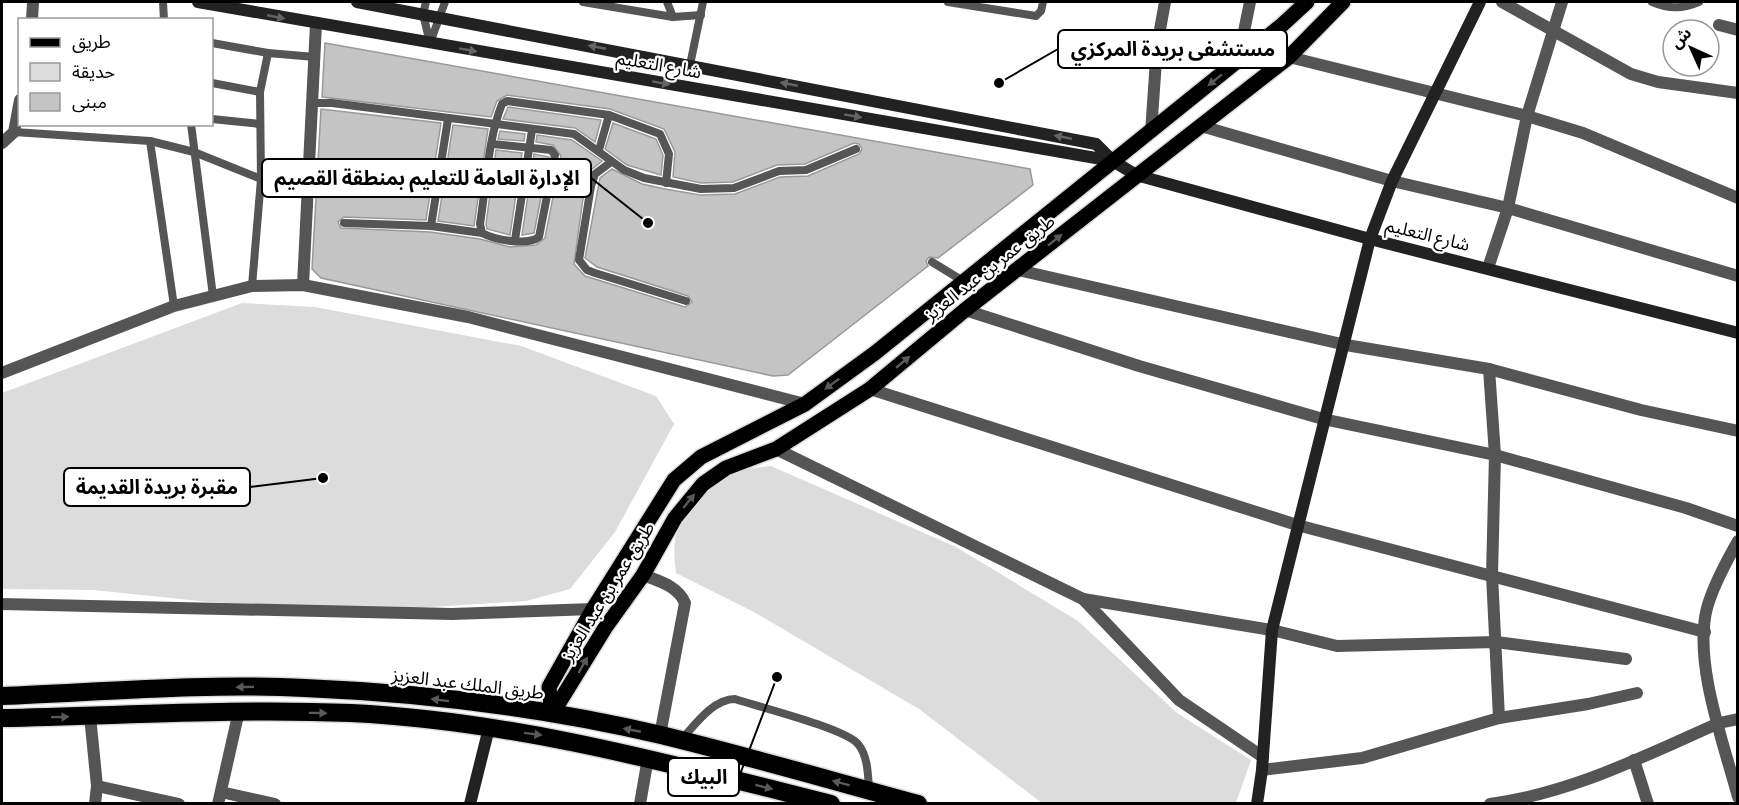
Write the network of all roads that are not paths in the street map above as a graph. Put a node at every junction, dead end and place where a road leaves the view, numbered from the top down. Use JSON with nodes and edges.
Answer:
{"nodes":[{"id":1,"x":33,"y":2,"type":"edge"},
{"id":2,"x":163,"y":2,"type":"edge"},
{"id":3,"x":198,"y":2,"type":"edge"},
{"id":4,"x":357,"y":2,"type":"edge"},
{"id":5,"x":445,"y":2,"type":"edge"},
{"id":6,"x":583,"y":2,"type":"edge"},
{"id":7,"x":667,"y":2,"type":"edge"},
{"id":8,"x":704,"y":2,"type":"edge"},
{"id":9,"x":948,"y":2,"type":"edge"},
{"id":10,"x":1043,"y":2,"type":"edge"},
{"id":11,"x":1165,"y":2,"type":"edge"},
{"id":12,"x":1250,"y":2,"type":"edge"},
{"id":13,"x":1307,"y":2,"type":"edge"},
{"id":14,"x":1343,"y":2,"type":"edge"},
{"id":15,"x":1480,"y":2,"type":"edge"},
{"id":16,"x":1502,"y":2,"type":"edge"},
{"id":17,"x":1562,"y":2,"type":"edge"},
{"id":18,"x":1652,"y":2,"type":"edge"},
{"id":19,"x":1699,"y":2,"type":"edge"},
{"id":20,"x":424,"y":8,"type":"edge"},
{"id":21,"x":701,"y":15,"type":"junction"},
{"id":22,"x":441,"y":17,"type":"junction"},
{"id":23,"x":674,"y":17,"type":"junction"},
{"id":24,"x":32,"y":18,"type":"edge"},
{"id":25,"x":164,"y":18,"type":"edge"},
{"id":26,"x":316,"y":24,"type":"junction"},
{"id":27,"x":1721,"y":26,"type":"edge"},
{"id":28,"x":1554,"y":30,"type":"junction"},
{"id":29,"x":1737,"y":30,"type":"edge"},
{"id":30,"x":213,"y":43,"type":"edge"},
{"id":31,"x":430,"y":43,"type":"junction"},
{"id":32,"x":1157,"y":46,"type":"junction"},
{"id":33,"x":268,"y":53,"type":"junction"},
{"id":34,"x":315,"y":57,"type":"junction"},
{"id":35,"x":1289,"y":57,"type":"junction"},
{"id":36,"x":1238,"y":61,"type":"junction"},
{"id":37,"x":690,"y":65,"type":"junction"},
{"id":38,"x":213,"y":83,"type":"edge"},
{"id":39,"x":260,"y":92,"type":"junction"},
{"id":40,"x":1737,"y":93,"type":"edge"},
{"id":41,"x":1436,"y":94,"type":"junction"},
{"id":42,"x":312,"y":103,"type":"junction"},
{"id":43,"x":18,"y":111,"type":"edge"},
{"id":44,"x":609,"y":115,"type":"junction"},
{"id":45,"x":1527,"y":116,"type":"junction"},
{"id":46,"x":213,"y":119,"type":"edge"},
{"id":47,"x":448,"y":119,"type":"junction"},
{"id":48,"x":260,"y":124,"type":"junction"},
{"id":49,"x":190,"y":126,"type":"edge"},
{"id":50,"x":496,"y":126,"type":"junction"},
{"id":51,"x":1201,"y":126,"type":"junction"},
{"id":52,"x":532,"y":130,"type":"junction"},
{"id":53,"x":14,"y":132,"type":"junction"},
{"id":54,"x":1150,"y":132,"type":"junction"},
{"id":55,"x":150,"y":141,"type":"junction"},
{"id":56,"x":2,"y":143,"type":"edge"},
{"id":57,"x":493,"y":144,"type":"junction"},
{"id":58,"x":529,"y":147,"type":"junction"},
{"id":59,"x":856,"y":149,"type":"dead end"},
{"id":60,"x":599,"y":150,"type":"junction"},
{"id":61,"x":194,"y":152,"type":"junction"},
{"id":62,"x":1113,"y":161,"type":"junction"},
{"id":63,"x":611,"y":162,"type":"junction"},
{"id":64,"x":1136,"y":175,"type":"junction"},
{"id":65,"x":261,"y":179,"type":"junction"},
{"id":66,"x":1392,"y":181,"type":"junction"},
{"id":67,"x":666,"y":183,"type":"junction"},
{"id":68,"x":1737,"y":198,"type":"edge"},
{"id":69,"x":1508,"y":208,"type":"junction"},
{"id":70,"x":344,"y":223,"type":"dead end"},
{"id":71,"x":430,"y":226,"type":"junction"},
{"id":72,"x":482,"y":233,"type":"junction"},
{"id":73,"x":1370,"y":239,"type":"junction"},
{"id":74,"x":515,"y":240,"type":"junction"},
{"id":75,"x":932,"y":262,"type":"dead end"},
{"id":76,"x":1488,"y":268,"type":"junction"},
{"id":77,"x":1018,"y":270,"type":"junction"},
{"id":78,"x":1737,"y":276,"type":"edge"},
{"id":79,"x":963,"y":281,"type":"junction"},
{"id":80,"x":303,"y":285,"type":"junction"},
{"id":81,"x":252,"y":286,"type":"junction"},
{"id":82,"x":213,"y":296,"type":"junction"},
{"id":83,"x":686,"y":301,"type":"dead end"},
{"id":84,"x":174,"y":306,"type":"junction"},
{"id":85,"x":964,"y":310,"type":"junction"},
{"id":86,"x":1737,"y":333,"type":"edge"},
{"id":87,"x":1346,"y":345,"type":"junction"},
{"id":88,"x":1489,"y":369,"type":"junction"},
{"id":89,"x":2,"y":373,"type":"edge"},
{"id":90,"x":870,"y":388,"type":"junction"},
{"id":91,"x":805,"y":404,"type":"junction"},
{"id":92,"x":1323,"y":418,"type":"junction"},
{"id":93,"x":1737,"y":431,"type":"edge"},
{"id":94,"x":776,"y":449,"type":"junction"},
{"id":95,"x":1495,"y":455,"type":"junction"},
{"id":96,"x":1297,"y":525,"type":"junction"},
{"id":97,"x":1737,"y":526,"type":"edge"},
{"id":98,"x":1737,"y":541,"type":"edge"},
{"id":99,"x":643,"y":575,"type":"junction"},
{"id":100,"x":1491,"y":575,"type":"junction"},
{"id":101,"x":1083,"y":599,"type":"junction"},
{"id":102,"x":2,"y":604,"type":"edge"},
{"id":103,"x":592,"y":609,"type":"junction"},
{"id":104,"x":1272,"y":630,"type":"junction"},
{"id":105,"x":1705,"y":632,"type":"junction"},
{"id":106,"x":1496,"y":642,"type":"junction"},
{"id":107,"x":1626,"y":659,"type":"dead end"},
{"id":108,"x":1637,"y":693,"type":"dead end"},
{"id":109,"x":2,"y":696,"type":"edge"},
{"id":110,"x":239,"y":711,"type":"junction"},
{"id":111,"x":552,"y":714,"type":"junction"},
{"id":112,"x":90,"y":716,"type":"junction"},
{"id":113,"x":2,"y":718,"type":"edge"},
{"id":114,"x":1499,"y":718,"type":"junction"},
{"id":115,"x":1737,"y":719,"type":"edge"},
{"id":116,"x":1719,"y":723,"type":"junction"},
{"id":117,"x":489,"y":728,"type":"junction"},
{"id":118,"x":660,"y":735,"type":"junction"},
{"id":119,"x":680,"y":741,"type":"junction"},
{"id":120,"x":1263,"y":757,"type":"junction"},
{"id":121,"x":648,"y":758,"type":"junction"},
{"id":122,"x":1634,"y":760,"type":"junction"},
{"id":123,"x":1262,"y":770,"type":"junction"},
{"id":124,"x":97,"y":786,"type":"junction"},
{"id":125,"x":870,"y":791,"type":"junction"},
{"id":126,"x":1737,"y":797,"type":"edge"},
{"id":127,"x":219,"y":798,"type":"edge"},
{"id":128,"x":95,"y":804,"type":"edge"},
{"id":129,"x":178,"y":804,"type":"edge"},
{"id":130,"x":275,"y":804,"type":"edge"},
{"id":131,"x":470,"y":804,"type":"edge"},
{"id":132,"x":640,"y":804,"type":"edge"},
{"id":133,"x":831,"y":804,"type":"edge"},
{"id":134,"x":918,"y":804,"type":"edge"},
{"id":135,"x":1257,"y":804,"type":"edge"},
{"id":136,"x":1490,"y":804,"type":"edge"},
{"id":137,"x":1648,"y":804,"type":"edge"}],
"edges":[{"from":1,"to":24,"type":"street"},
{"from":2,"to":25,"type":"lane"},
{"from":3,"to":26,"type":"street","name":"شارع التعليم","one_way":true},
{"from":4,"to":20,"type":"street","name":"شارع التعليم"},
{"from":5,"to":22,"type":"lane"},
{"from":6,"to":23,"type":"lane"},
{"from":7,"to":23,"type":"lane"},
{"from":8,"to":21,"type":"lane"},
{"from":9,"to":10,"type":"lane"},
{"from":11,"to":32,"type":"street"},
{"from":12,"to":36,"type":"street"},
{"from":13,"to":36,"type":"main road","name":"طريق عمر بن عبد العزيز"},
{"from":14,"to":35,"type":"main road","name":"طريق عمر بن عبد العزيز"},
{"from":15,"to":41,"type":"street"},
{"from":16,"to":28,"type":"street"},
{"from":17,"to":28,"type":"street"},
{"from":18,"to":19,"type":"lane"},
{"from":20,"to":22,"type":"street","name":"شارع التعليم"},
{"from":20,"to":31,"type":"lane"},
{"from":21,"to":23,"type":"lane"},
{"from":21,"to":37,"type":"lane"},
{"from":22,"to":31,"type":"lane"},
{"from":37,"to":22,"type":"street","name":"شارع التعليم","one_way":true},
{"from":26,"to":31,"type":"street","name":"شارع التعليم"},
{"from":26,"to":34,"type":"street"},
{"from":27,"to":29,"type":"street"},
{"from":28,"to":40,"type":"street"},
{"from":28,"to":45,"type":"street"},
{"from":30,"to":33,"type":"lane"},
{"from":31,"to":62,"type":"street","name":"شارع التعليم","one_way":true},
{"from":32,"to":36,"type":"street"},
{"from":32,"to":54,"type":"street"},
{"from":33,"to":34,"type":"lane"},
{"from":33,"to":39,"type":"lane"},
{"from":34,"to":42,"type":"street"},
{"from":35,"to":41,"type":"street"},
{"from":35,"to":51,"type":"main road","name":"طريق عمر بن عبد العزيز"},
{"from":36,"to":54,"type":"main road","name":"طريق عمر بن عبد العزيز","one_way":true},
{"from":62,"to":37,"type":"street","name":"شارع التعليم","one_way":true},
{"from":38,"to":39,"type":"lane"},
{"from":39,"to":48,"type":"lane"},
{"from":41,"to":45,"type":"street"},
{"from":41,"to":66,"type":"street"},
{"from":42,"to":47,"type":"lane"},
{"from":42,"to":80,"type":"street"},
{"from":43,"to":53,"type":"street"},
{"from":44,"to":50,"type":"lane"},
{"from":44,"to":60,"type":"lane"},
{"from":44,"to":67,"type":"lane"},
{"from":45,"to":68,"type":"street"},
{"from":45,"to":69,"type":"street"},
{"from":46,"to":48,"type":"lane"},
{"from":47,"to":50,"type":"lane"},
{"from":47,"to":71,"type":"lane"},
{"from":48,"to":65,"type":"lane"},
{"from":49,"to":61,"type":"lane"},
{"from":50,"to":52,"type":"lane"},
{"from":50,"to":57,"type":"lane"},
{"from":51,"to":64,"type":"main road","name":"طريق عمر بن عبد العزيز"},
{"from":51,"to":66,"type":"street"},
{"from":52,"to":58,"type":"lane"},
{"from":52,"to":60,"type":"lane"},
{"from":53,"to":55,"type":"lane"},
{"from":53,"to":56,"type":"street"},
{"from":54,"to":62,"type":"main road","name":"طريق عمر بن عبد العزيز"},
{"from":55,"to":61,"type":"lane"},
{"from":55,"to":84,"type":"lane"},
{"from":57,"to":58,"type":"lane"},
{"from":57,"to":72,"type":"lane"},
{"from":58,"to":74,"type":"lane"},
{"from":58,"to":74,"type":"lane"},
{"from":59,"to":67,"type":"lane"},
{"from":60,"to":63,"type":"lane"},
{"from":61,"to":65,"type":"lane"},
{"from":61,"to":82,"type":"lane"},
{"from":62,"to":64,"type":"street","name":"شارع التعليم"},
{"from":62,"to":79,"type":"main road","name":"طريق عمر بن عبد العزيز"},
{"from":63,"to":67,"type":"lane"},
{"from":63,"to":83,"type":"lane"},
{"from":64,"to":73,"type":"street","name":"شارع التعليم"},
{"from":77,"to":64,"type":"main road","name":"طريق عمر بن عبد العزيز","one_way":true},
{"from":65,"to":81,"type":"lane"},
{"from":66,"to":69,"type":"street"},
{"from":66,"to":73,"type":"street"},
{"from":69,"to":76,"type":"street"},
{"from":69,"to":78,"type":"street"},
{"from":70,"to":71,"type":"lane"},
{"from":71,"to":72,"type":"lane"},
{"from":72,"to":74,"type":"lane"},
{"from":73,"to":76,"type":"street","name":"شارع التعليم"},
{"from":73,"to":87,"type":"street"},
{"from":75,"to":79,"type":"lane"},
{"from":76,"to":86,"type":"street","name":"شارع التعليم"},
{"from":77,"to":85,"type":"main road","name":"طريق عمر بن عبد العزيز"},
{"from":77,"to":87,"type":"street"},
{"from":79,"to":91,"type":"main road","name":"طريق عمر بن عبد العزيز","one_way":true},
{"from":80,"to":81,"type":"street"},
{"from":80,"to":91,"type":"street"},
{"from":81,"to":82,"type":"street"},
{"from":82,"to":84,"type":"street"},
{"from":84,"to":89,"type":"street"},
{"from":90,"to":85,"type":"main road","name":"طريق عمر بن عبد العزيز","one_way":true},
{"from":85,"to":92,"type":"street"},
{"from":87,"to":88,"type":"street"},
{"from":87,"to":92,"type":"street"},
{"from":88,"to":93,"type":"street"},
{"from":88,"to":95,"type":"street"},
{"from":90,"to":94,"type":"main road","name":"طريق عمر بن عبد العزيز"},
{"from":90,"to":96,"type":"street"},
{"from":91,"to":103,"type":"main road","name":"طريق عمر بن عبد العزيز"},
{"from":92,"to":95,"type":"street"},
{"from":92,"to":96,"type":"street"},
{"from":99,"to":94,"type":"main road","name":"طريق عمر بن عبد العزيز","one_way":true},
{"from":94,"to":101,"type":"street"},
{"from":95,"to":97,"type":"street"},
{"from":95,"to":100,"type":"street"},
{"from":96,"to":100,"type":"street"},
{"from":96,"to":104,"type":"street"},
{"from":98,"to":105,"type":"street"},
{"from":111,"to":99,"type":"main road","name":"طريق عمر بن عبد العزيز","one_way":true},
{"from":99,"to":118,"type":"street"},
{"from":100,"to":105,"type":"street"},
{"from":100,"to":106,"type":"street"},
{"from":101,"to":104,"type":"street"},
{"from":101,"to":120,"type":"street"},
{"from":102,"to":103,"type":"street"},
{"from":103,"to":111,"type":"main road","name":"طريق عمر بن عبد العزيز"},
{"from":104,"to":106,"type":"street"},
{"from":104,"to":120,"type":"street"},
{"from":105,"to":116,"type":"street"},
{"from":106,"to":107,"type":"street"},
{"from":106,"to":114,"type":"street"},
{"from":108,"to":114,"type":"street"},
{"from":111,"to":109,"type":"highway","name":"طريق الملك عبد العزيز","one_way":true},
{"from":110,"to":112,"type":"highway"},
{"from":110,"to":117,"type":"highway","one_way":true},
{"from":110,"to":127,"type":"street"},
{"from":118,"to":111,"type":"highway","name":"طريق الملك عبد العزيز","one_way":true},
{"from":113,"to":112,"type":"highway","one_way":true},
{"from":112,"to":124,"type":"street"},
{"from":114,"to":123,"type":"street"},
{"from":115,"to":116,"type":"street"},
{"from":116,"to":122,"type":"street"},
{"from":116,"to":126,"type":"street"},
{"from":117,"to":121,"type":"highway","one_way":true},
{"from":117,"to":131,"type":"street"},
{"from":118,"to":119,"type":"highway","name":"طريق الملك عبد العزيز"},
{"from":125,"to":119,"type":"highway","name":"طريق الملك عبد العزيز","one_way":true},
{"from":119,"to":125,"type":"lane"},
{"from":120,"to":123,"type":"street"},
{"from":121,"to":132,"type":"street"},
{"from":121,"to":133,"type":"highway","one_way":true},
{"from":122,"to":136,"type":"street"},
{"from":122,"to":137,"type":"street"},
{"from":123,"to":135,"type":"street"},
{"from":124,"to":128,"type":"street"},
{"from":124,"to":129,"type":"street"},
{"from":125,"to":134,"type":"highway","name":"طريق الملك عبد العزيز"},
{"from":127,"to":130,"type":"street"}]}
